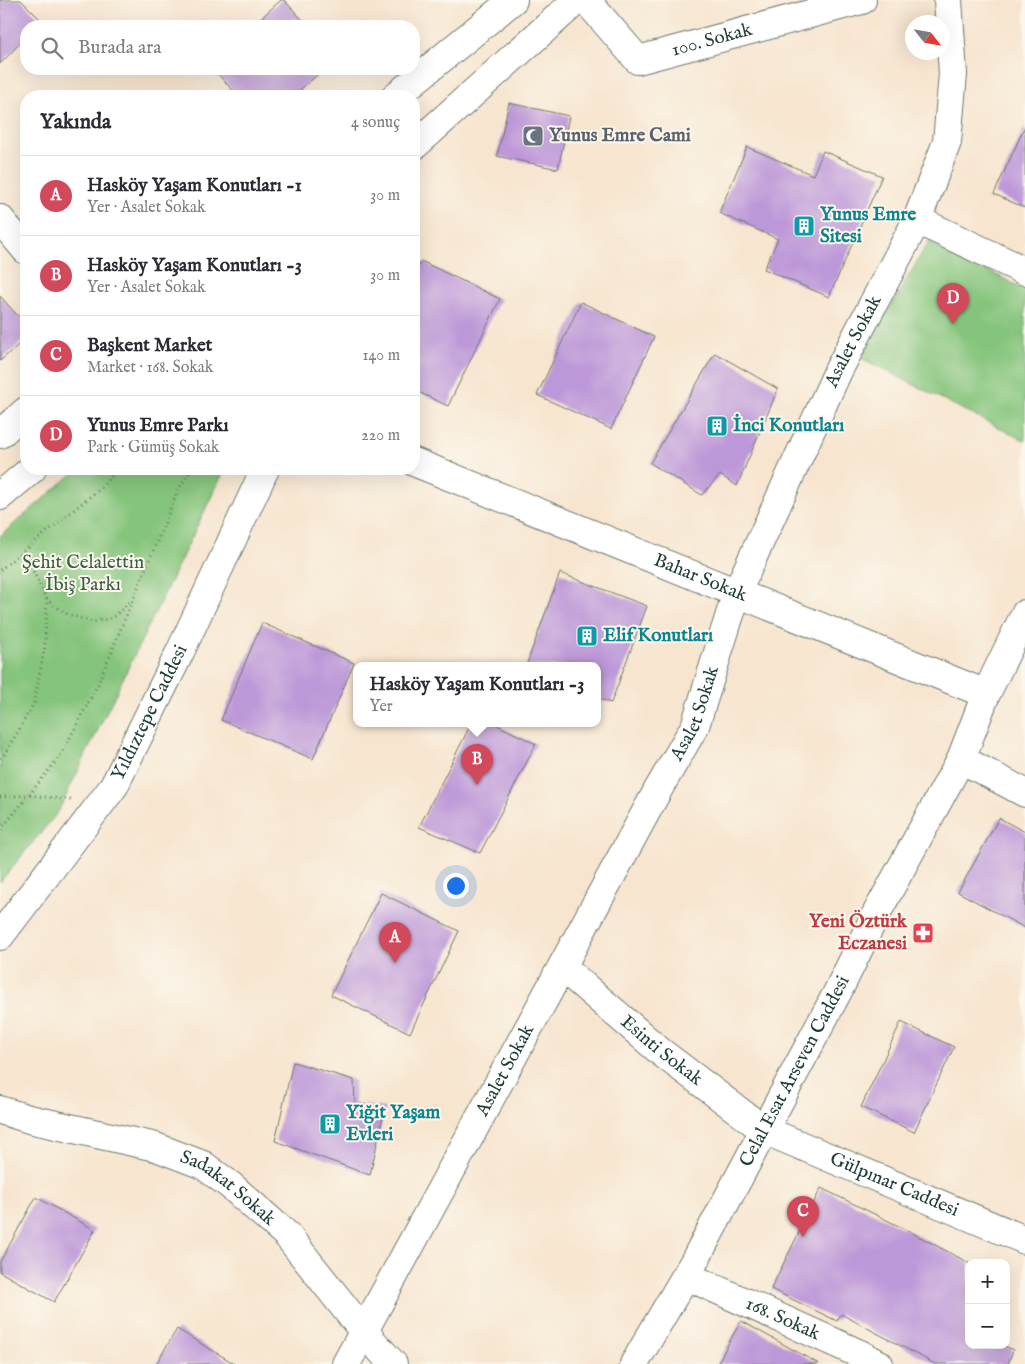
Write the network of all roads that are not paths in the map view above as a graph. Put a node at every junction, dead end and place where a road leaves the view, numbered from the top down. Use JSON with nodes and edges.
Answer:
{"nodes":[{"id":1,"x":513,"y":0,"type":"edge"},
{"id":2,"x":577,"y":0,"type":"edge"},
{"id":3,"x":586,"y":0,"type":"edge"},
{"id":4,"x":862,"y":0,"type":"edge"},
{"id":5,"x":948,"y":0,"type":"edge"},
{"id":6,"x":403,"y":90,"type":"edge"},
{"id":7,"x":420,"y":141,"type":"edge"},
{"id":8,"x":0,"y":219,"type":"edge"},
{"id":9,"x":917,"y":220,"type":"junction"},
{"id":10,"x":20,"y":243,"type":"edge"},
{"id":11,"x":1025,"y":271,"type":"edge"},
{"id":12,"x":20,"y":417,"type":"edge"},
{"id":13,"x":0,"y":434,"type":"edge"},
{"id":14,"x":420,"y":464,"type":"edge"},
{"id":15,"x":25,"y":475,"type":"edge"},
{"id":16,"x":262,"y":475,"type":"edge"},
{"id":17,"x":0,"y":496,"type":"edge"},
{"id":18,"x":737,"y":592,"type":"junction"},
{"id":19,"x":1025,"y":614,"type":"edge"},
{"id":20,"x":986,"y":694,"type":"junction"},
{"id":21,"x":962,"y":759,"type":"junction"},
{"id":22,"x":1025,"y":793,"type":"edge"},
{"id":23,"x":0,"y":936,"type":"edge"},
{"id":24,"x":562,"y":967,"type":"junction"},
{"id":25,"x":0,"y":1110,"type":"edge"},
{"id":26,"x":764,"y":1130,"type":"junction"},
{"id":27,"x":1025,"y":1240,"type":"edge"},
{"id":28,"x":687,"y":1276,"type":"junction"},
{"id":29,"x":364,"y":1332,"type":"junction"},
{"id":30,"x":346,"y":1364,"type":"edge"},
{"id":31,"x":393,"y":1364,"type":"edge"},
{"id":32,"x":634,"y":1364,"type":"edge"},
{"id":33,"x":879,"y":1364,"type":"edge"}],
"edges":[{"from":1,"to":6,"type":"street"},
{"from":2,"to":7,"type":"street"},
{"from":3,"to":4,"type":"street","name":"100. Sokak"},
{"from":5,"to":9,"type":"street","name":"Asalet Sokak"},
{"from":8,"to":10,"type":"street"},
{"from":9,"to":11,"type":"street"},
{"from":9,"to":18,"type":"street","name":"Asalet Sokak"},
{"from":12,"to":13,"type":"street"},
{"from":14,"to":18,"type":"street","name":"Bahar Sokak"},
{"from":15,"to":17,"type":"street"},
{"from":16,"to":23,"type":"street","name":"Yıldıztepe Caddesi"},
{"from":18,"to":20,"type":"street","name":"Bahar Sokak"},
{"from":18,"to":24,"type":"street","name":"Asalet Sokak"},
{"from":19,"to":20,"type":"street","name":"Celal Esat Arseven Caddesi"},
{"from":20,"to":21,"type":"street","name":"Celal Esat Arseven Caddesi"},
{"from":21,"to":22,"type":"street"},
{"from":21,"to":26,"type":"street","name":"Celal Esat Arseven Caddesi"},
{"from":24,"to":26,"type":"street","name":"Esinti Sokak"},
{"from":24,"to":29,"type":"street","name":"Asalet Sokak"},
{"from":25,"to":29,"type":"street","name":"Sadakat Sokak"},
{"from":26,"to":27,"type":"street","name":"Gülpınar Caddesi"},
{"from":26,"to":28,"type":"street","name":"Celal Esat Arseven Caddesi"},
{"from":28,"to":32,"type":"street","name":"Celal Esat Arseven Caddesi"},
{"from":28,"to":33,"type":"street","name":"168. Sokak"},
{"from":29,"to":30,"type":"street","name":"Asalet Sokak"},
{"from":29,"to":31,"type":"street","name":"Sadakat Sokak"}]}
